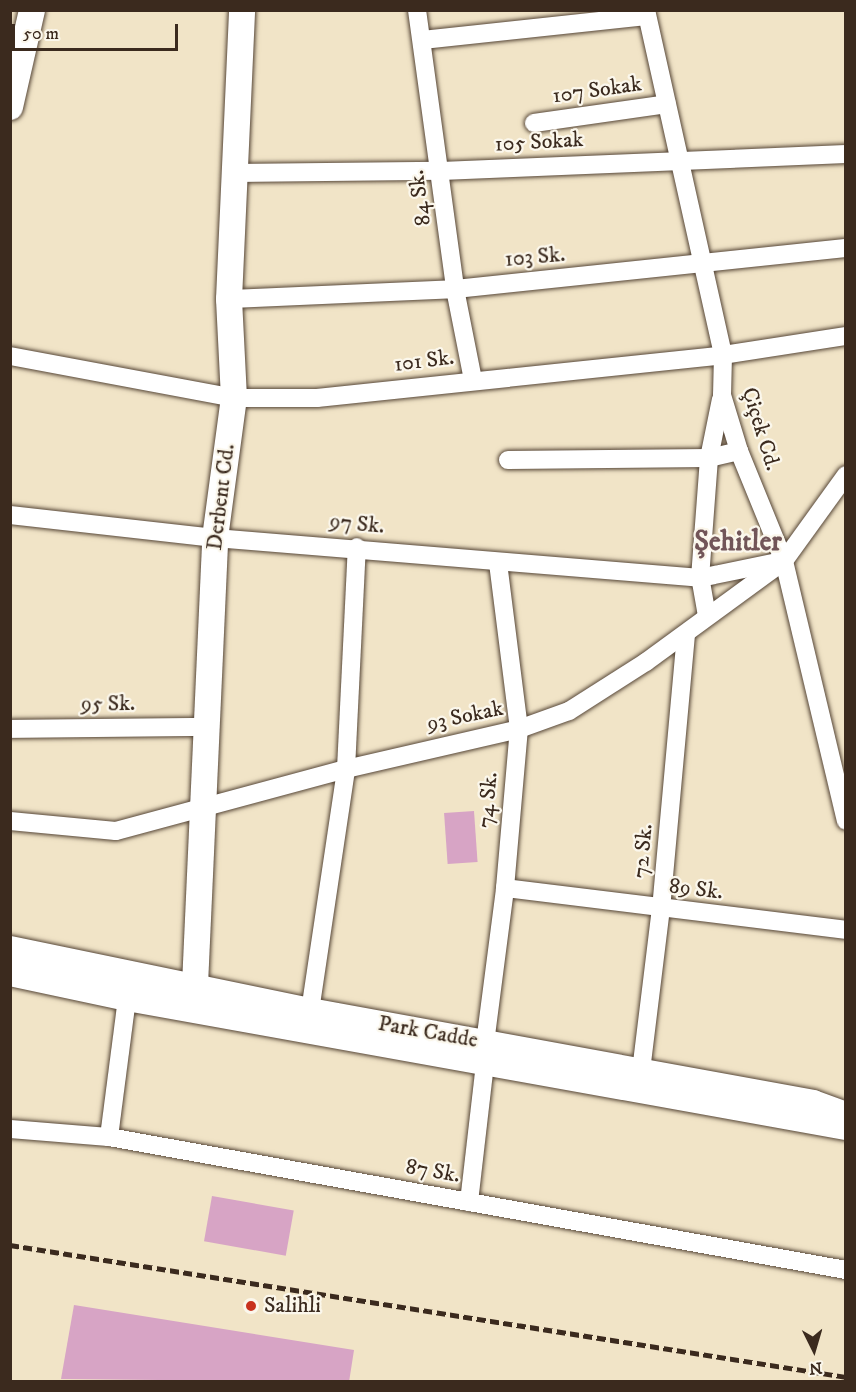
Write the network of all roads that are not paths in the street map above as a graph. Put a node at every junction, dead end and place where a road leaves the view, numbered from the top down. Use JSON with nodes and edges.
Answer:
{"nodes":[{"id":1,"x":32,"y":10,"type":"edge"},
{"id":2,"x":242,"y":10,"type":"edge"},
{"id":3,"x":417,"y":10,"type":"edge"},
{"id":4,"x":646,"y":13,"type":"edge"},
{"id":5,"x":422,"y":40,"type":"junction"},
{"id":6,"x":667,"y":104,"type":"junction"},
{"id":7,"x":10,"y":107,"type":"edge"},
{"id":8,"x":534,"y":123,"type":"dead end"},
{"id":9,"x":846,"y":154,"type":"edge"},
{"id":10,"x":679,"y":159,"type":"junction"},
{"id":11,"x":441,"y":171,"type":"junction"},
{"id":12,"x":234,"y":173,"type":"junction"},
{"id":13,"x":846,"y":248,"type":"edge"},
{"id":14,"x":702,"y":266,"type":"junction"},
{"id":15,"x":455,"y":289,"type":"junction"},
{"id":16,"x":228,"y":299,"type":"junction"},
{"id":17,"x":846,"y":336,"type":"edge"},
{"id":18,"x":723,"y":355,"type":"junction"},
{"id":19,"x":10,"y":356,"type":"edge"},
{"id":20,"x":473,"y":380,"type":"junction"},
{"id":21,"x":722,"y":394,"type":"junction"},
{"id":22,"x":234,"y":398,"type":"junction"},
{"id":23,"x":739,"y":452,"type":"junction"},
{"id":24,"x":709,"y":458,"type":"junction"},
{"id":25,"x":508,"y":460,"type":"dead end"},
{"id":26,"x":846,"y":475,"type":"edge"},
{"id":27,"x":10,"y":515,"type":"edge"},
{"id":28,"x":215,"y":538,"type":"junction"},
{"id":29,"x":357,"y":547,"type":"junction"},
{"id":30,"x":784,"y":561,"type":"junction"},
{"id":31,"x":498,"y":562,"type":"junction"},
{"id":32,"x":700,"y":578,"type":"junction"},
{"id":33,"x":707,"y":616,"type":"junction"},
{"id":34,"x":686,"y":634,"type":"junction"},
{"id":35,"x":205,"y":727,"type":"junction"},
{"id":36,"x":10,"y":729,"type":"edge"},
{"id":37,"x":519,"y":729,"type":"junction"},
{"id":38,"x":346,"y":769,"type":"junction"},
{"id":39,"x":201,"y":808,"type":"junction"},
{"id":40,"x":10,"y":821,"type":"edge"},
{"id":41,"x":846,"y":821,"type":"edge"},
{"id":42,"x":505,"y":888,"type":"junction"},
{"id":43,"x":661,"y":909,"type":"junction"},
{"id":44,"x":846,"y":930,"type":"edge"},
{"id":45,"x":10,"y":949,"type":"edge"},
{"id":46,"x":10,"y":973,"type":"edge"},
{"id":47,"x":195,"y":985,"type":"junction"},
{"id":48,"x":127,"y":998,"type":"junction"},
{"id":49,"x":310,"y":1011,"type":"junction"},
{"id":50,"x":485,"y":1053,"type":"junction"},
{"id":51,"x":641,"y":1071,"type":"junction"},
{"id":52,"x":846,"y":1115,"type":"edge"},
{"id":53,"x":846,"y":1127,"type":"edge"},
{"id":54,"x":10,"y":1129,"type":"edge"},
{"id":55,"x":109,"y":1137,"type":"junction"},
{"id":56,"x":469,"y":1202,"type":"junction"},
{"id":57,"x":846,"y":1270,"type":"edge"}],
"edges":[{"from":1,"to":7,"type":"main road"},
{"from":2,"to":12,"type":"main road","name":"Derbent Cd."},
{"from":3,"to":5,"type":"street","name":"84 Sk."},
{"from":4,"to":5,"type":"street"},
{"from":4,"to":6,"type":"street","name":"Çiçek Cd."},
{"from":5,"to":11,"type":"street","name":"84 Sk."},
{"from":6,"to":8,"type":"street","name":"107 Sokak"},
{"from":6,"to":10,"type":"street","name":"Çiçek Cd."},
{"from":9,"to":10,"type":"street","name":"105 Sokak"},
{"from":10,"to":11,"type":"street","name":"105 Sokak"},
{"from":10,"to":14,"type":"street","name":"Çiçek Cd."},
{"from":11,"to":12,"type":"street","name":"105 Sokak"},
{"from":11,"to":15,"type":"street","name":"84 Sk."},
{"from":12,"to":16,"type":"main road","name":"Derbent Cd."},
{"from":13,"to":14,"type":"street","name":"103 Sk."},
{"from":14,"to":15,"type":"street","name":"103 Sk."},
{"from":14,"to":18,"type":"street","name":"Çiçek Cd."},
{"from":15,"to":16,"type":"street","name":"103 Sk."},
{"from":15,"to":20,"type":"street","name":"84 Sk."},
{"from":16,"to":22,"type":"main road","name":"Derbent Cd."},
{"from":17,"to":18,"type":"street","name":"101 Sk."},
{"from":18,"to":20,"type":"street","name":"101 Sk."},
{"from":18,"to":21,"type":"street","name":"Çiçek Cd."},
{"from":19,"to":22,"type":"street","name":"101 Sk."},
{"from":20,"to":22,"type":"street","name":"101 Sk."},
{"from":21,"to":23,"type":"street","name":"Çiçek Cd."},
{"from":21,"to":24,"type":"street"},
{"from":22,"to":28,"type":"main road","name":"Derbent Cd."},
{"from":23,"to":24,"type":"street"},
{"from":23,"to":30,"type":"street","name":"Çiçek Cd."},
{"from":24,"to":25,"type":"street"},
{"from":24,"to":32,"type":"street"},
{"from":26,"to":30,"type":"street","name":"93 Sokak"},
{"from":27,"to":28,"type":"street","name":"97 Sk."},
{"from":28,"to":29,"type":"street","name":"97 Sk."},
{"from":28,"to":35,"type":"main road","name":"Derbent Cd."},
{"from":29,"to":31,"type":"street","name":"97 Sk."},
{"from":29,"to":38,"type":"street"},
{"from":30,"to":32,"type":"street","name":"97 Sk."},
{"from":30,"to":33,"type":"street","name":"93 Sokak"},
{"from":30,"to":41,"type":"street","name":"Çiçek Cd."},
{"from":31,"to":32,"type":"street","name":"97 Sk."},
{"from":31,"to":37,"type":"street","name":"74 Sk."},
{"from":32,"to":33,"type":"street"},
{"from":33,"to":34,"type":"street","name":"93 Sokak"},
{"from":34,"to":37,"type":"street","name":"93 Sokak"},
{"from":34,"to":43,"type":"street","name":"72 Sk."},
{"from":35,"to":36,"type":"street","name":"95 Sk."},
{"from":35,"to":39,"type":"main road","name":"Derbent Cd."},
{"from":37,"to":38,"type":"street","name":"93 Sokak"},
{"from":37,"to":42,"type":"street","name":"74 Sk."},
{"from":38,"to":39,"type":"street","name":"93 Sokak"},
{"from":38,"to":49,"type":"street"},
{"from":39,"to":40,"type":"street","name":"93 Sokak"},
{"from":39,"to":47,"type":"main road","name":"Derbent Cd."},
{"from":42,"to":43,"type":"street","name":"89 Sk."},
{"from":42,"to":50,"type":"street","name":"74 Sk."},
{"from":43,"to":44,"type":"street","name":"89 Sk."},
{"from":43,"to":51,"type":"street","name":"72 Sk."},
{"from":45,"to":47,"type":"main road","name":"Park Cadde"},
{"from":46,"to":48,"type":"main road","name":"Park Cadde"},
{"from":47,"to":49,"type":"main road","name":"Park Cadde"},
{"from":48,"to":50,"type":"main road","name":"Park Cadde"},
{"from":48,"to":55,"type":"street"},
{"from":49,"to":50,"type":"main road","name":"Park Cadde"},
{"from":50,"to":51,"type":"main road","name":"Park Cadde"},
{"from":50,"to":53,"type":"main road","name":"Park Cadde"},
{"from":50,"to":56,"type":"street","name":"74 Sk."},
{"from":51,"to":52,"type":"main road","name":"Park Cadde"},
{"from":54,"to":55,"type":"street","name":"87 Sk."},
{"from":55,"to":56,"type":"street","name":"87 Sk."},
{"from":56,"to":57,"type":"street","name":"87 Sk."}]}
